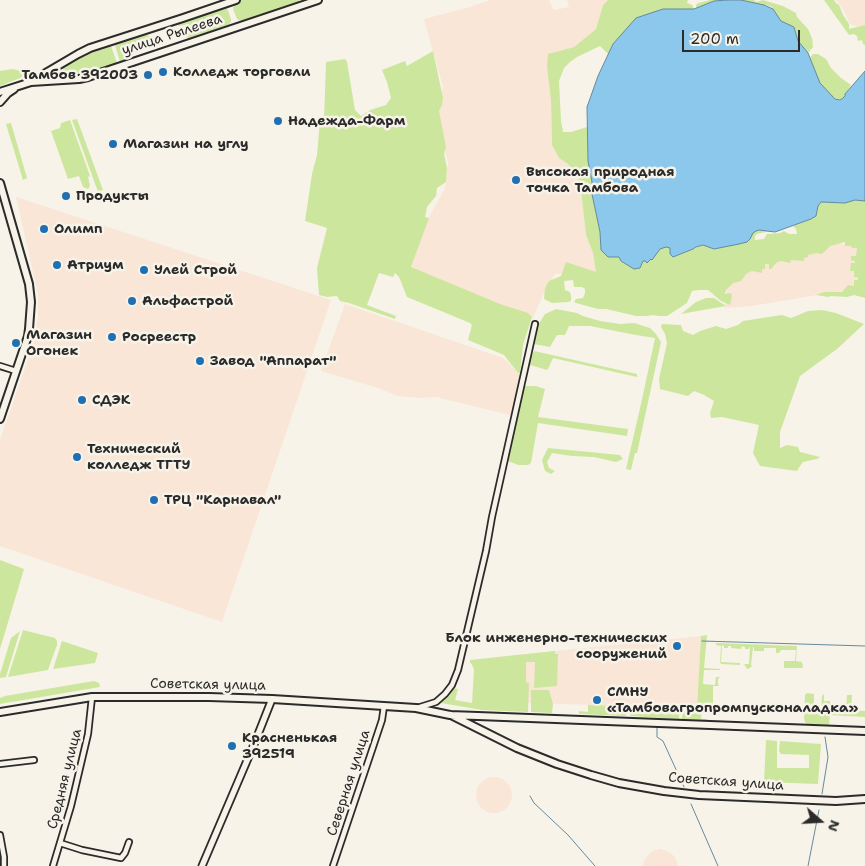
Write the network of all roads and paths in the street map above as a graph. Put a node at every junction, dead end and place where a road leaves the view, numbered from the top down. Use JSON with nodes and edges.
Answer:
{"nodes":[{"id":1,"x":234,"y":0,"type":"edge"},
{"id":2,"x":318,"y":0,"type":"edge"},
{"id":3,"x":31,"y":82,"type":"junction"},
{"id":4,"x":19,"y":86,"type":"junction"},
{"id":5,"x":0,"y":92,"type":"edge"},
{"id":6,"x":0,"y":102,"type":"edge"},
{"id":7,"x":0,"y":183,"type":"edge"},
{"id":8,"x":535,"y":324,"type":"dead end"},
{"id":9,"x":0,"y":366,"type":"edge"},
{"id":10,"x":16,"y":371,"type":"junction"},
{"id":11,"x":0,"y":418,"type":"edge"},
{"id":12,"x":92,"y":697,"type":"junction"},
{"id":13,"x":272,"y":699,"type":"junction"},
{"id":14,"x":384,"y":706,"type":"junction"},
{"id":15,"x":416,"y":708,"type":"junction"},
{"id":16,"x":0,"y":712,"type":"edge"},
{"id":17,"x":450,"y":714,"type":"junction"},
{"id":18,"x":865,"y":732,"type":"edge"},
{"id":19,"x":34,"y":760,"type":"dead end"},
{"id":20,"x":0,"y":764,"type":"edge"},
{"id":21,"x":865,"y":799,"type":"edge"},
{"id":22,"x":0,"y":836,"type":"edge"},
{"id":23,"x":128,"y":842,"type":"dead end"},
{"id":24,"x":60,"y":843,"type":"junction"},
{"id":25,"x":4,"y":866,"type":"edge"},
{"id":26,"x":53,"y":866,"type":"edge"},
{"id":27,"x":202,"y":866,"type":"edge"},
{"id":28,"x":333,"y":866,"type":"edge"}],
"edges":[{"from":1,"to":3,"type":"main road","name":"улица Рылеева"},
{"from":2,"to":3,"type":"main road","name":"улица Рылеева"},
{"from":3,"to":4,"type":"main road","name":"улица Рылеева"},
{"from":4,"to":5,"type":"main road","name":"улица Рылеева"},
{"from":4,"to":6,"type":"main road"},
{"from":7,"to":10,"type":"main road"},
{"from":8,"to":15,"type":"street"},
{"from":9,"to":10,"type":"street"},
{"from":10,"to":11,"type":"main road"},
{"from":12,"to":13,"type":"main road","name":"Советская улица"},
{"from":12,"to":16,"type":"main road","name":"Советская улица"},
{"from":12,"to":24,"type":"street","name":"Средняя улица"},
{"from":13,"to":14,"type":"main road","name":"Советская улица"},
{"from":13,"to":27,"type":"street"},
{"from":14,"to":15,"type":"main road","name":"Советская улица"},
{"from":14,"to":28,"type":"street","name":"Северная улица"},
{"from":15,"to":17,"type":"main road","name":"Советская улица"},
{"from":17,"to":18,"type":"main road"},
{"from":17,"to":21,"type":"main road","name":"Советская улица"},
{"from":19,"to":20,"type":"street"},
{"from":22,"to":25,"type":"street"},
{"from":23,"to":24,"type":"street"},
{"from":24,"to":26,"type":"street","name":"Средняя улица"}]}
